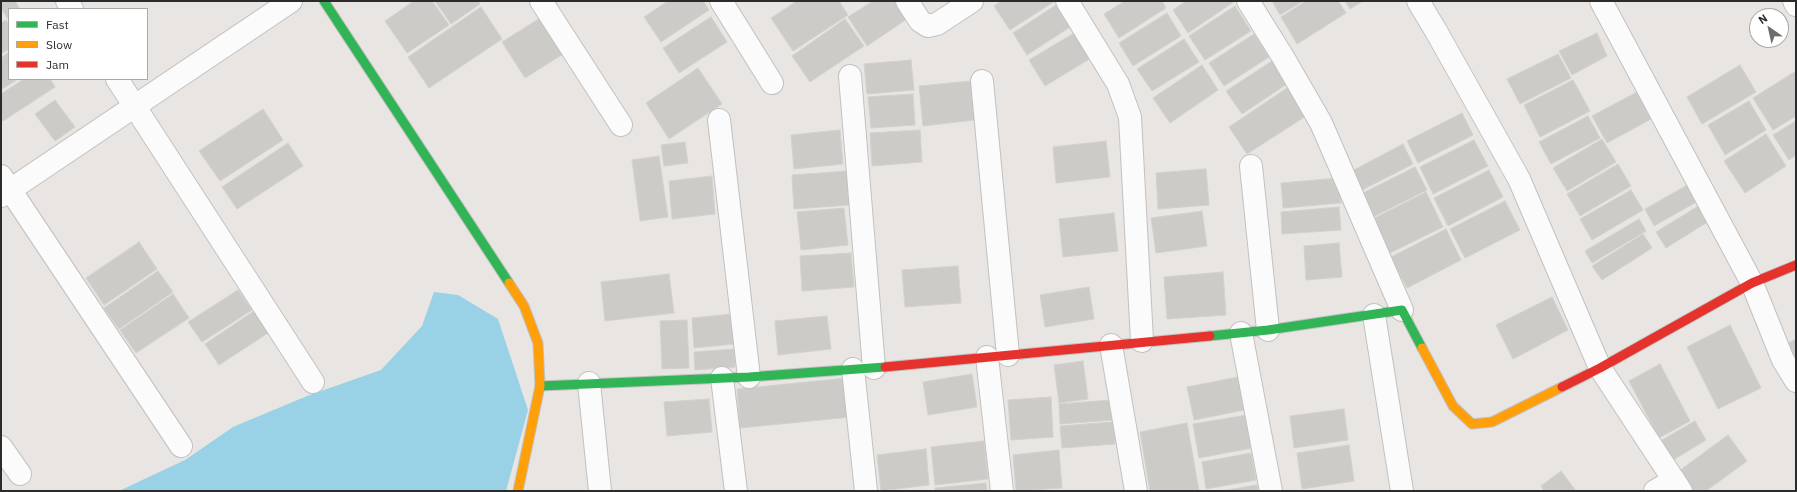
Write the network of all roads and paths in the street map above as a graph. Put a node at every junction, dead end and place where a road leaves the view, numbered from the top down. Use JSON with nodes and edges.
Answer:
{"nodes":[{"id":1,"x":291,"y":1,"type":"edge"},
{"id":2,"x":324,"y":1,"type":"edge"},
{"id":3,"x":541,"y":1,"type":"edge"},
{"id":4,"x":721,"y":1,"type":"edge"},
{"id":5,"x":907,"y":1,"type":"edge"},
{"id":6,"x":972,"y":1,"type":"edge"},
{"id":7,"x":1067,"y":1,"type":"edge"},
{"id":8,"x":1248,"y":1,"type":"edge"},
{"id":9,"x":1418,"y":1,"type":"edge"},
{"id":10,"x":1601,"y":1,"type":"edge"},
{"id":11,"x":1794,"y":1,"type":"edge"},
{"id":12,"x":1796,"y":5,"type":"edge"},
{"id":13,"x":850,"y":76,"type":"dead end"},
{"id":14,"x":118,"y":80,"type":"edge"},
{"id":15,"x":982,"y":81,"type":"dead end"},
{"id":16,"x":772,"y":83,"type":"dead end"},
{"id":17,"x":135,"y":106,"type":"junction"},
{"id":18,"x":719,"y":120,"type":"dead end"},
{"id":19,"x":621,"y":126,"type":"dead end"},
{"id":20,"x":1251,"y":166,"type":"dead end"},
{"id":21,"x":4,"y":187,"type":"edge"},
{"id":22,"x":1796,"y":265,"type":"edge"},
{"id":23,"x":1752,"y":283,"type":"junction"},
{"id":24,"x":1402,"y":310,"type":"junction"},
{"id":25,"x":1374,"y":315,"type":"junction"},
{"id":26,"x":1268,"y":330,"type":"junction"},
{"id":27,"x":1241,"y":333,"type":"junction"},
{"id":28,"x":1142,"y":341,"type":"junction"},
{"id":29,"x":1111,"y":345,"type":"junction"},
{"id":30,"x":1008,"y":355,"type":"junction"},
{"id":31,"x":987,"y":358,"type":"junction"},
{"id":32,"x":874,"y":368,"type":"junction"},
{"id":33,"x":1600,"y":368,"type":"junction"},
{"id":34,"x":853,"y":370,"type":"junction"},
{"id":35,"x":749,"y":377,"type":"junction"},
{"id":36,"x":722,"y":378,"type":"junction"},
{"id":37,"x":1796,"y":380,"type":"edge"},
{"id":38,"x":313,"y":382,"type":"dead end"},
{"id":39,"x":589,"y":383,"type":"junction"},
{"id":40,"x":540,"y":386,"type":"junction"},
{"id":41,"x":182,"y":446,"type":"dead end"},
{"id":42,"x":1,"y":447,"type":"edge"},
{"id":43,"x":20,"y":474,"type":"dead end"},
{"id":44,"x":1677,"y":486,"type":"edge"},
{"id":45,"x":518,"y":491,"type":"edge"},
{"id":46,"x":600,"y":491,"type":"edge"},
{"id":47,"x":736,"y":491,"type":"edge"},
{"id":48,"x":866,"y":491,"type":"edge"},
{"id":49,"x":1002,"y":491,"type":"edge"},
{"id":50,"x":1136,"y":491,"type":"edge"},
{"id":51,"x":1271,"y":491,"type":"edge"},
{"id":52,"x":1402,"y":491,"type":"edge"},
{"id":53,"x":1655,"y":491,"type":"edge"}],
"edges":[{"from":1,"to":17,"type":"street"},
{"from":2,"to":40,"type":"street"},
{"from":3,"to":19,"type":"street"},
{"from":4,"to":16,"type":"street"},
{"from":5,"to":6,"type":"street"},
{"from":7,"to":28,"type":"street"},
{"from":8,"to":24,"type":"street"},
{"from":9,"to":33,"type":"street"},
{"from":10,"to":23,"type":"street"},
{"from":11,"to":12,"type":"street"},
{"from":13,"to":32,"type":"street"},
{"from":14,"to":17,"type":"street"},
{"from":15,"to":30,"type":"street"},
{"from":17,"to":21,"type":"street"},
{"from":17,"to":38,"type":"street"},
{"from":18,"to":35,"type":"street"},
{"from":20,"to":26,"type":"street"},
{"from":21,"to":41,"type":"street"},
{"from":22,"to":23,"type":"street"},
{"from":23,"to":33,"type":"street"},
{"from":23,"to":37,"type":"street"},
{"from":24,"to":25,"type":"street"},
{"from":24,"to":33,"type":"street"},
{"from":25,"to":26,"type":"street"},
{"from":25,"to":52,"type":"street"},
{"from":26,"to":27,"type":"street"},
{"from":27,"to":28,"type":"street"},
{"from":27,"to":51,"type":"street"},
{"from":28,"to":29,"type":"street"},
{"from":29,"to":30,"type":"street"},
{"from":29,"to":50,"type":"street"},
{"from":30,"to":31,"type":"street"},
{"from":31,"to":32,"type":"street"},
{"from":31,"to":49,"type":"street"},
{"from":32,"to":34,"type":"street"},
{"from":33,"to":44,"type":"street"},
{"from":34,"to":35,"type":"street"},
{"from":34,"to":48,"type":"street"},
{"from":35,"to":36,"type":"street"},
{"from":36,"to":39,"type":"street"},
{"from":36,"to":47,"type":"street"},
{"from":39,"to":40,"type":"street"},
{"from":39,"to":46,"type":"street"},
{"from":40,"to":45,"type":"street"},
{"from":42,"to":43,"type":"street"},
{"from":44,"to":53,"type":"street"}]}
